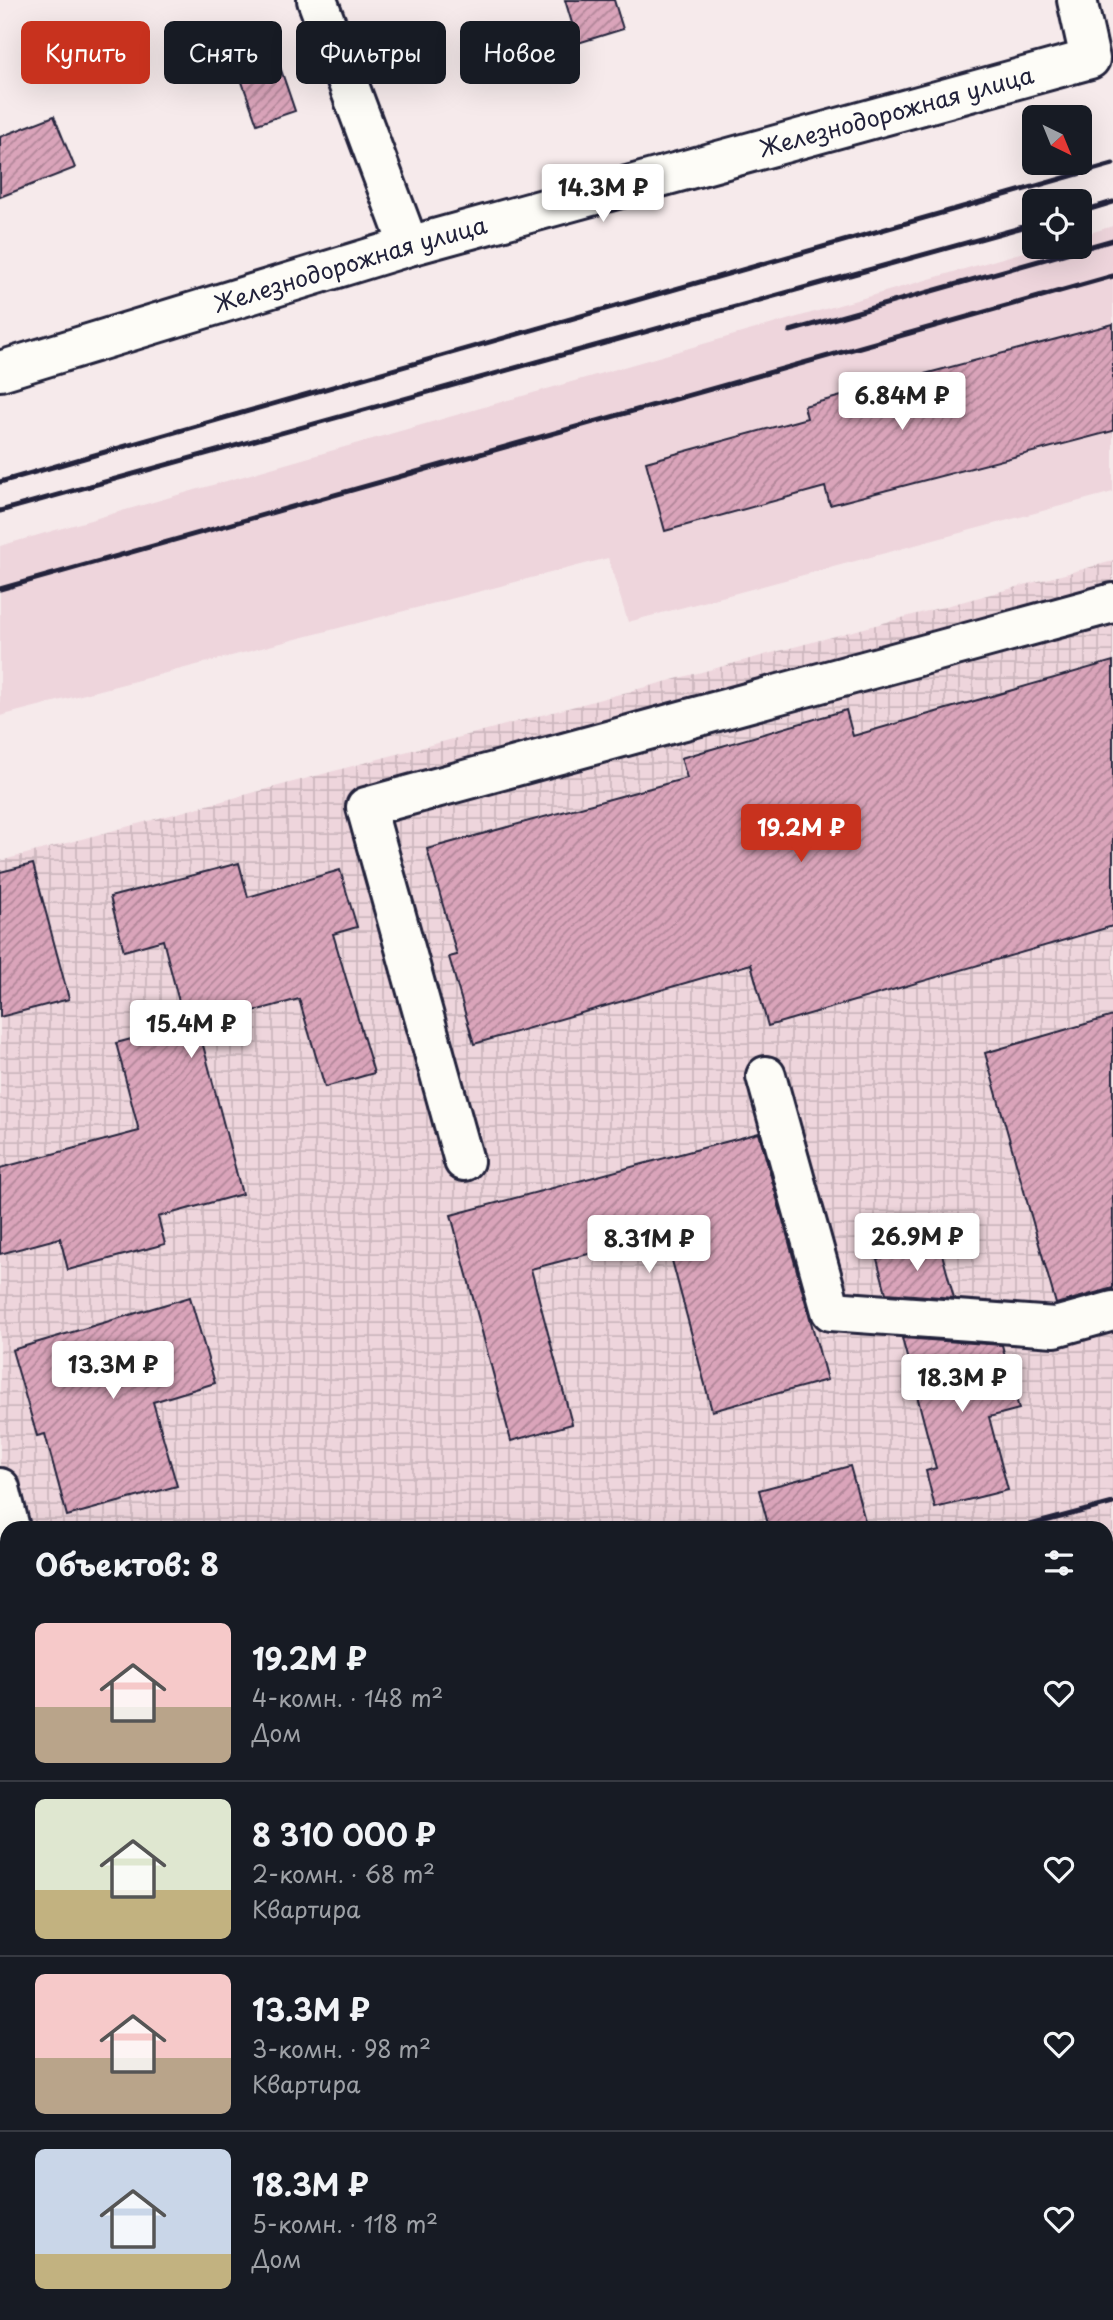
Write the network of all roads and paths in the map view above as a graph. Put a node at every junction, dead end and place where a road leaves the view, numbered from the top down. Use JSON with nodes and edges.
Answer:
{"nodes":[{"id":1,"x":317,"y":0,"type":"edge"},
{"id":2,"x":1077,"y":0,"type":"edge"},
{"id":3,"x":409,"y":246,"type":"junction"},
{"id":4,"x":0,"y":371,"type":"edge"},
{"id":5,"x":1113,"y":604,"type":"edge"},
{"id":6,"x":766,"y":1076,"type":"dead end"},
{"id":7,"x":464,"y":1161,"type":"dead end"},
{"id":8,"x":1113,"y":1311,"type":"edge"},
{"id":9,"x":0,"y":1488,"type":"edge"},
{"id":10,"x":8,"y":1521,"type":"edge"}],
"edges":[{"from":1,"to":3,"type":"street"},
{"from":2,"to":3,"type":"street","name":"Железнодорожная улица"},
{"from":3,"to":4,"type":"street","name":"Железнодорожная улица"},
{"from":5,"to":7,"type":"street"},
{"from":6,"to":8,"type":"street"},
{"from":9,"to":10,"type":"street"}]}
